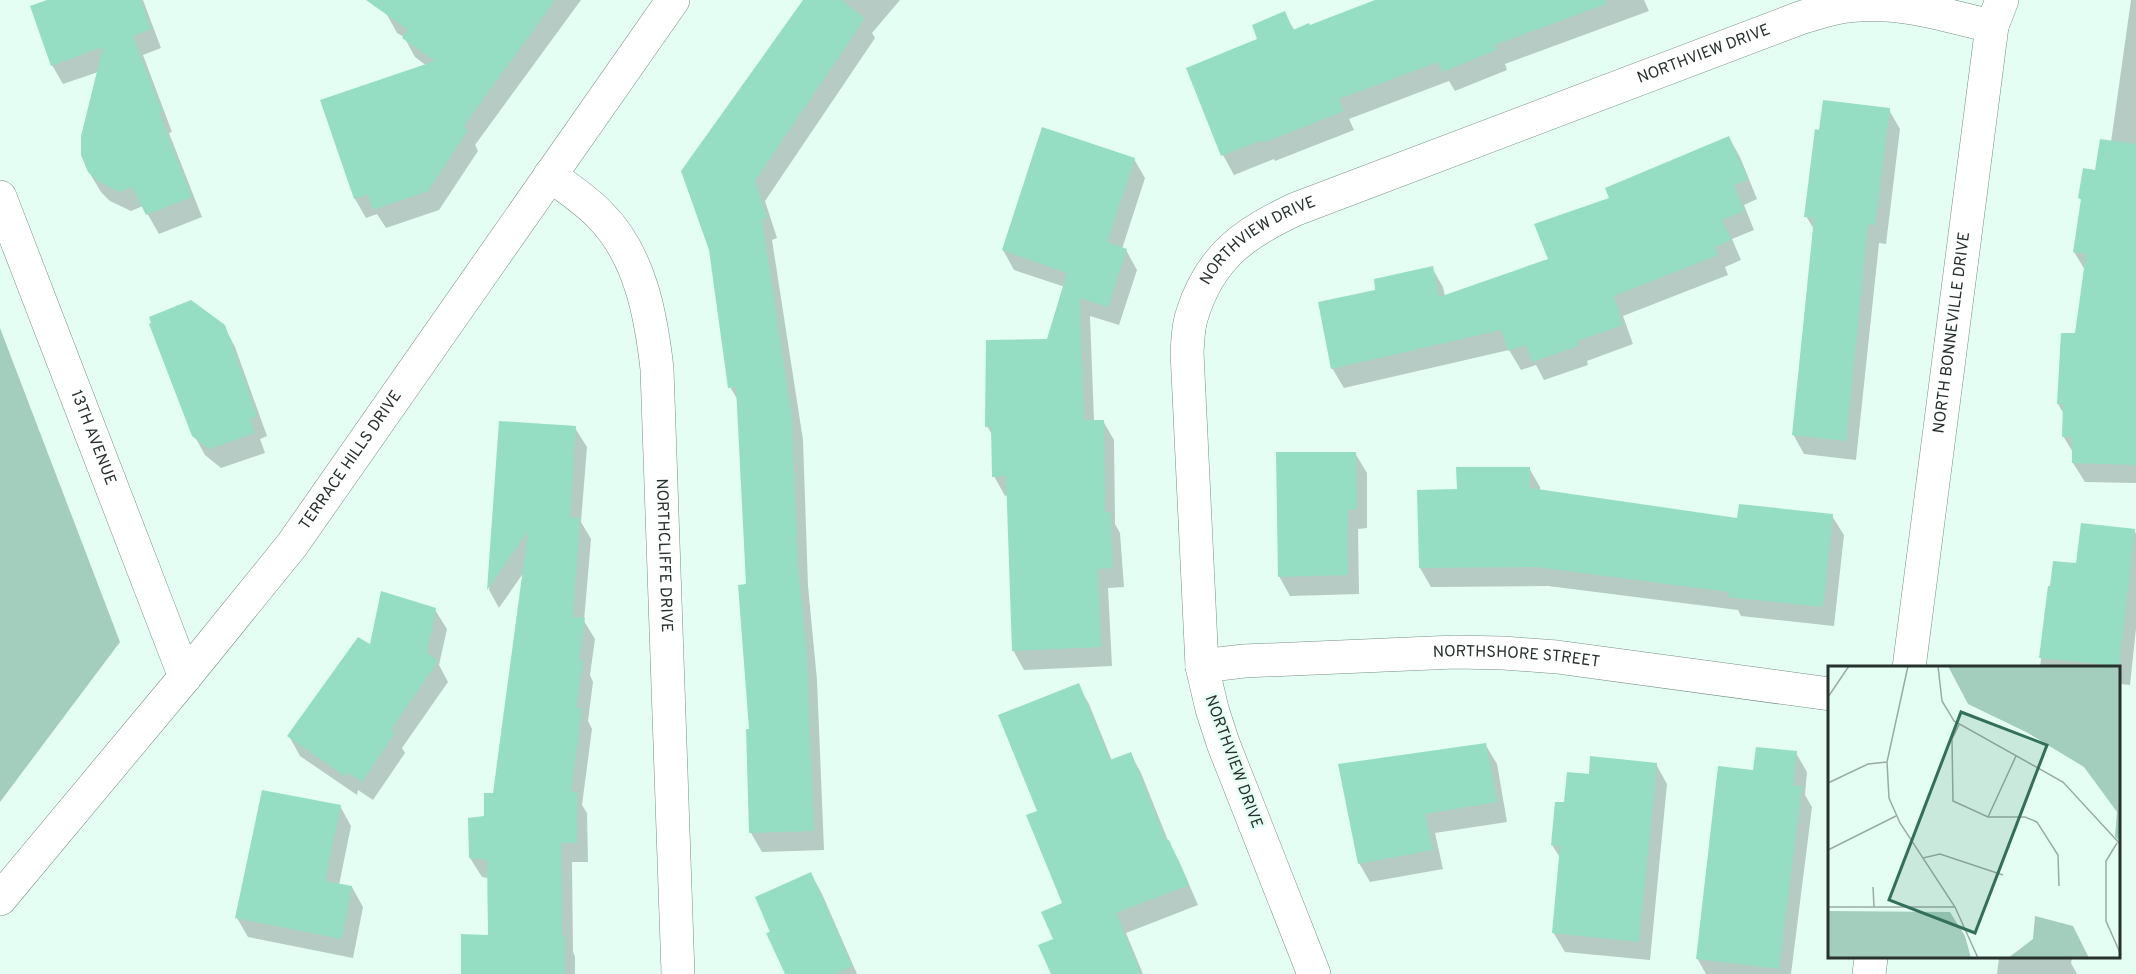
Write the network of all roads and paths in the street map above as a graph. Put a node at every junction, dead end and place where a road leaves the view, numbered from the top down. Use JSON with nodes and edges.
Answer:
{"nodes":[{"id":1,"x":673,"y":0,"type":"edge"},
{"id":2,"x":1997,"y":13,"type":"edge"},
{"id":3,"x":550,"y":175,"type":"junction"},
{"id":4,"x":0,"y":197,"type":"edge"},
{"id":5,"x":1202,"y":666,"type":"junction"},
{"id":6,"x":1909,"y":666,"type":"edge"},
{"id":7,"x":185,"y":677,"type":"junction"},
{"id":8,"x":1828,"y":694,"type":"edge"},
{"id":9,"x":0,"y":899,"type":"edge"},
{"id":10,"x":1871,"y":959,"type":"edge"},
{"id":11,"x":678,"y":974,"type":"edge"},
{"id":12,"x":1314,"y":974,"type":"edge"},
{"id":13,"x":1869,"y":974,"type":"edge"}],
"edges":[{"from":1,"to":3,"type":"street","name":"TERRACE HILLS DRIVE"},
{"from":2,"to":5,"type":"street","name":"NORTHVIEW DRIVE"},
{"from":2,"to":6,"type":"street","name":"NORTH BONNEVILLE DRIVE"},
{"from":3,"to":7,"type":"street","name":"TERRACE HILLS DRIVE"},
{"from":3,"to":11,"type":"street","name":"NORTHCLIFFE DRIVE"},
{"from":4,"to":7,"type":"street","name":"13TH AVENUE"},
{"from":5,"to":8,"type":"street","name":"NORTHSHORE STREET"},
{"from":5,"to":12,"type":"street","name":"NORTHVIEW DRIVE"},
{"from":7,"to":9,"type":"street","name":"TERRACE HILLS DRIVE"},
{"from":10,"to":13,"type":"street"}]}
